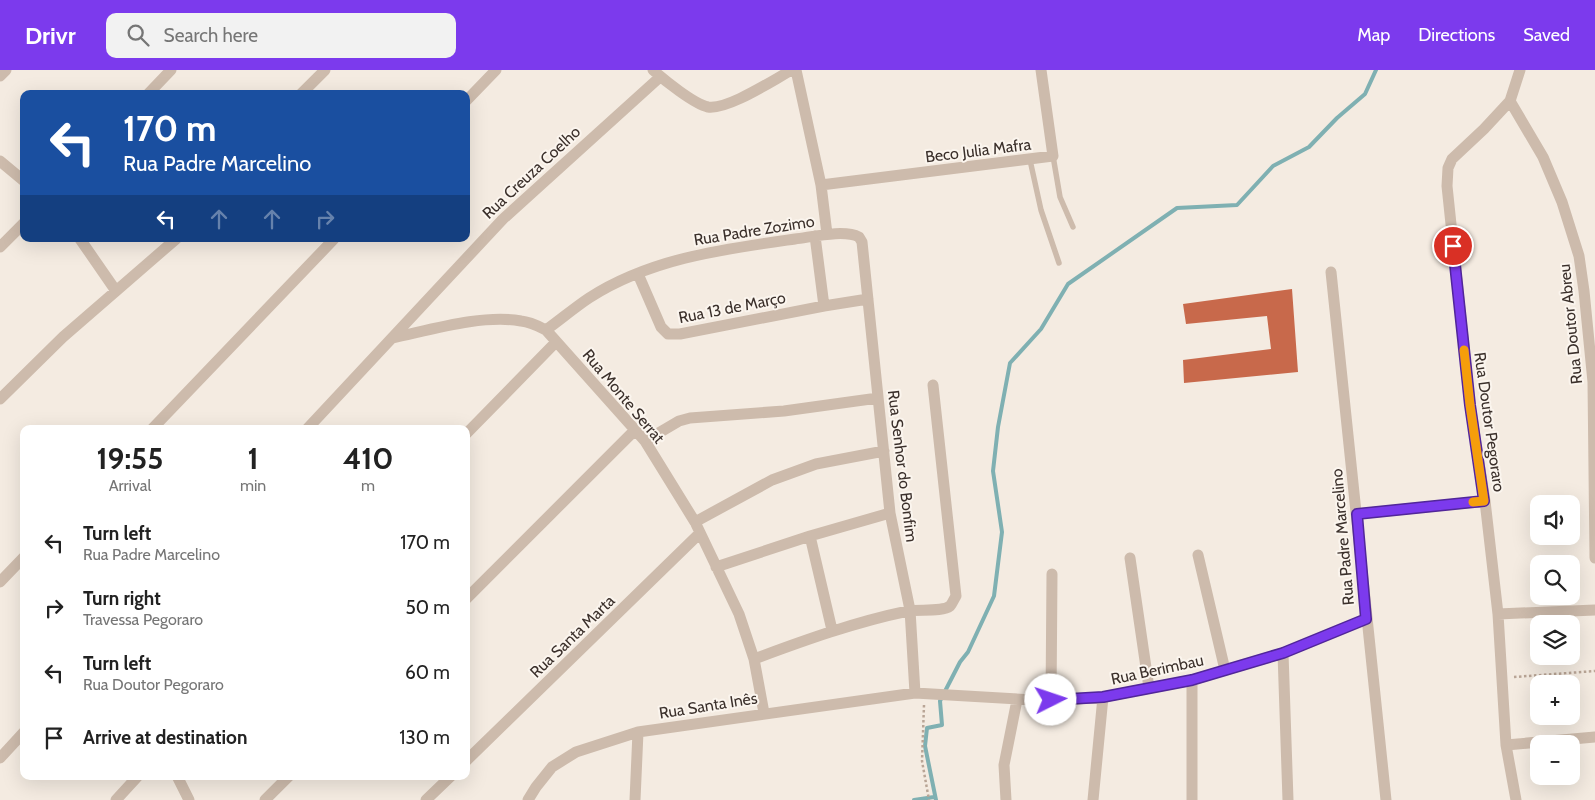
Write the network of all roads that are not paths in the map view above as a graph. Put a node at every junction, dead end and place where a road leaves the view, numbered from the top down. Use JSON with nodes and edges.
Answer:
{"nodes":[{"id":1,"x":6,"y":70,"type":"edge"},
{"id":2,"x":171,"y":70,"type":"edge"},
{"id":3,"x":325,"y":70,"type":"edge"},
{"id":4,"x":496,"y":70,"type":"edge"},
{"id":5,"x":794,"y":70,"type":"edge"},
{"id":6,"x":1041,"y":70,"type":"edge"},
{"id":7,"x":1520,"y":70,"type":"edge"},
{"id":8,"x":657,"y":73,"type":"edge"},
{"id":9,"x":0,"y":76,"type":"edge"},
{"id":10,"x":152,"y":90,"type":"edge"},
{"id":11,"x":306,"y":90,"type":"edge"},
{"id":12,"x":470,"y":97,"type":"edge"},
{"id":13,"x":1510,"y":101,"type":"junction"},
{"id":14,"x":1053,"y":156,"type":"junction"},
{"id":15,"x":1030,"y":160,"type":"junction"},
{"id":16,"x":0,"y":161,"type":"edge"},
{"id":17,"x":20,"y":178,"type":"edge"},
{"id":18,"x":821,"y":185,"type":"junction"},
{"id":19,"x":20,"y":227,"type":"edge"},
{"id":20,"x":1072,"y":227,"type":"dead end"},
{"id":21,"x":827,"y":234,"type":"junction"},
{"id":22,"x":815,"y":236,"type":"junction"},
{"id":23,"x":82,"y":242,"type":"edge"},
{"id":24,"x":173,"y":242,"type":"edge"},
{"id":25,"x":331,"y":242,"type":"edge"},
{"id":26,"x":862,"y":242,"type":"joint"},
{"id":27,"x":0,"y":247,"type":"edge"},
{"id":28,"x":1059,"y":263,"type":"dead end"},
{"id":29,"x":1331,"y":272,"type":"dead end"},
{"id":30,"x":638,"y":274,"type":"junction"},
{"id":31,"x":116,"y":291,"type":"junction"},
{"id":32,"x":868,"y":299,"type":"junction"},
{"id":33,"x":824,"y":306,"type":"junction"},
{"id":34,"x":546,"y":330,"type":"junction"},
{"id":35,"x":392,"y":338,"type":"junction"},
{"id":36,"x":556,"y":342,"type":"junction"},
{"id":37,"x":933,"y":385,"type":"dead end"},
{"id":38,"x":878,"y":398,"type":"junction"},
{"id":39,"x":0,"y":399,"type":"edge"},
{"id":40,"x":156,"y":425,"type":"edge"},
{"id":41,"x":311,"y":425,"type":"edge"},
{"id":42,"x":470,"y":430,"type":"edge"},
{"id":43,"x":635,"y":430,"type":"junction"},
{"id":44,"x":645,"y":441,"type":"junction"},
{"id":45,"x":884,"y":451,"type":"junction"},
{"id":46,"x":1484,"y":501,"type":"junction"},
{"id":47,"x":890,"y":513,"type":"junction"},
{"id":48,"x":1357,"y":514,"type":"junction"},
{"id":49,"x":695,"y":522,"type":"junction"},
{"id":50,"x":700,"y":533,"type":"junction"},
{"id":51,"x":810,"y":536,"type":"junction"},
{"id":52,"x":1198,"y":555,"type":"dead end"},
{"id":53,"x":1130,"y":558,"type":"dead end"},
{"id":54,"x":1595,"y":558,"type":"edge"},
{"id":55,"x":20,"y":561,"type":"edge"},
{"id":56,"x":716,"y":567,"type":"junction"},
{"id":57,"x":1052,"y":574,"type":"dead end"},
{"id":58,"x":0,"y":582,"type":"edge"},
{"id":59,"x":470,"y":595,"type":"edge"},
{"id":60,"x":910,"y":610,"type":"junction"},
{"id":61,"x":1595,"y":610,"type":"edge"},
{"id":62,"x":1498,"y":614,"type":"junction"},
{"id":63,"x":1366,"y":619,"type":"junction"},
{"id":64,"x":832,"y":630,"type":"junction"},
{"id":65,"x":1283,"y":653,"type":"junction"},
{"id":66,"x":754,"y":659,"type":"junction"},
{"id":67,"x":1225,"y":670,"type":"junction"},
{"id":68,"x":1192,"y":680,"type":"junction"},
{"id":69,"x":1149,"y":688,"type":"junction"},
{"id":70,"x":920,"y":693,"type":"junction"},
{"id":71,"x":1103,"y":697,"type":"junction"},
{"id":72,"x":1017,"y":700,"type":"junction"},
{"id":73,"x":1051,"y":700,"type":"junction"},
{"id":74,"x":764,"y":713,"type":"junction"},
{"id":75,"x":638,"y":732,"type":"junction"},
{"id":76,"x":20,"y":736,"type":"edge"},
{"id":77,"x":1595,"y":737,"type":"edge"},
{"id":78,"x":1506,"y":745,"type":"junction"},
{"id":79,"x":470,"y":757,"type":"edge"},
{"id":80,"x":0,"y":758,"type":"edge"},
{"id":81,"x":134,"y":780,"type":"edge"},
{"id":82,"x":179,"y":780,"type":"edge"},
{"id":83,"x":285,"y":780,"type":"edge"},
{"id":84,"x":447,"y":780,"type":"edge"},
{"id":85,"x":116,"y":800,"type":"edge"},
{"id":86,"x":189,"y":800,"type":"edge"},
{"id":87,"x":266,"y":800,"type":"edge"},
{"id":88,"x":426,"y":800,"type":"edge"},
{"id":89,"x":528,"y":800,"type":"edge"},
{"id":90,"x":634,"y":800,"type":"edge"},
{"id":91,"x":1006,"y":800,"type":"edge"},
{"id":92,"x":1093,"y":800,"type":"edge"},
{"id":93,"x":1192,"y":800,"type":"edge"},
{"id":94,"x":1288,"y":800,"type":"edge"},
{"id":95,"x":1386,"y":800,"type":"edge"},
{"id":96,"x":1516,"y":800,"type":"edge"}],
"edges":[{"from":1,"to":9,"type":"street"},
{"from":2,"to":10,"type":"street"},
{"from":3,"to":11,"type":"street"},
{"from":4,"to":12,"type":"street"},
{"from":5,"to":8,"type":"street"},
{"from":5,"to":18,"type":"street"},
{"from":6,"to":14,"type":"street","name":"Beco Julia Mafra"},
{"from":7,"to":13,"type":"street"},
{"from":8,"to":35,"type":"street","name":"Rua Creuza Coelho"},
{"from":13,"to":46,"type":"street","name":"Rua Doutor Pegoraro"},
{"from":13,"to":54,"type":"street","name":"Rua Doutor Abreu"},
{"from":14,"to":15,"type":"street","name":"Beco Julia Mafra"},
{"from":14,"to":20,"type":"lane"},
{"from":15,"to":18,"type":"street","name":"Beco Julia Mafra"},
{"from":15,"to":28,"type":"lane"},
{"from":16,"to":17,"type":"street"},
{"from":18,"to":21,"type":"street"},
{"from":19,"to":27,"type":"street"},
{"from":21,"to":22,"type":"street","name":"Rua Padre Zozimo"},
{"from":21,"to":26,"type":"street","name":"Rua Padre Zozimo"},
{"from":22,"to":30,"type":"street","name":"Rua Padre Zozimo"},
{"from":22,"to":33,"type":"street"},
{"from":23,"to":31,"type":"street"},
{"from":24,"to":31,"type":"street"},
{"from":25,"to":40,"type":"street"},
{"from":26,"to":32,"type":"street","name":"Rua Senhor do Bonfim"},
{"from":29,"to":48,"type":"street","name":"Rua Padre Marcelino"},
{"from":30,"to":33,"type":"street","name":"Rua 13 de Março"},
{"from":30,"to":34,"type":"street","name":"Rua Padre Zozimo"},
{"from":31,"to":39,"type":"street"},
{"from":32,"to":33,"type":"street","name":"Rua 13 de Março"},
{"from":32,"to":38,"type":"street","name":"Rua Senhor do Bonfim"},
{"from":34,"to":35,"type":"street"},
{"from":34,"to":36,"type":"street","name":"Rua Monte Serrat"},
{"from":35,"to":41,"type":"street","name":"Rua Creuza Coelho"},
{"from":36,"to":42,"type":"street"},
{"from":36,"to":43,"type":"street","name":"Rua Monte Serrat"},
{"from":37,"to":60,"type":"street"},
{"from":38,"to":44,"type":"street"},
{"from":38,"to":45,"type":"street","name":"Rua Senhor do Bonfim"},
{"from":43,"to":44,"type":"street","name":"Rua Monte Serrat"},
{"from":43,"to":59,"type":"street"},
{"from":44,"to":49,"type":"street","name":"Rua Monte Serrat"},
{"from":45,"to":47,"type":"street","name":"Rua Senhor do Bonfim"},
{"from":45,"to":49,"type":"street"},
{"from":46,"to":48,"type":"street"},
{"from":46,"to":62,"type":"street","name":"Rua Doutor Pegoraro"},
{"from":47,"to":51,"type":"street"},
{"from":47,"to":60,"type":"street","name":"Rua Senhor do Bonfim"},
{"from":48,"to":63,"type":"street","name":"Rua Padre Marcelino"},
{"from":49,"to":50,"type":"street","name":"Rua Monte Serrat"},
{"from":50,"to":56,"type":"street","name":"Rua Monte Serrat"},
{"from":50,"to":79,"type":"street","name":"Rua Santa Marta"},
{"from":51,"to":56,"type":"street"},
{"from":51,"to":64,"type":"street"},
{"from":52,"to":67,"type":"street"},
{"from":53,"to":69,"type":"street"},
{"from":55,"to":58,"type":"street"},
{"from":56,"to":66,"type":"street","name":"Rua Monte Serrat"},
{"from":57,"to":73,"type":"street"},
{"from":60,"to":64,"type":"street"},
{"from":60,"to":70,"type":"street","name":"Rua Senhor do Bonfim"},
{"from":61,"to":62,"type":"street"},
{"from":62,"to":78,"type":"street","name":"Rua Doutor Pegoraro"},
{"from":63,"to":65,"type":"street","name":"Rua Berimbau"},
{"from":63,"to":95,"type":"street","name":"Rua Padre Marcelino"},
{"from":64,"to":66,"type":"street"},
{"from":65,"to":67,"type":"street","name":"Rua Berimbau"},
{"from":65,"to":94,"type":"street"},
{"from":66,"to":74,"type":"street","name":"Rua Monte Serrat"},
{"from":67,"to":68,"type":"street","name":"Rua Berimbau"},
{"from":68,"to":69,"type":"street","name":"Rua Berimbau"},
{"from":68,"to":93,"type":"street"},
{"from":69,"to":71,"type":"street","name":"Rua Berimbau"},
{"from":70,"to":72,"type":"street","name":"Rua Berimbau"},
{"from":70,"to":74,"type":"street","name":"Rua Santa Inês"},
{"from":71,"to":73,"type":"street","name":"Rua Berimbau"},
{"from":71,"to":92,"type":"street"},
{"from":72,"to":73,"type":"street","name":"Rua Berimbau"},
{"from":72,"to":91,"type":"street"},
{"from":74,"to":75,"type":"street","name":"Rua Santa Inês"},
{"from":75,"to":89,"type":"street","name":"Rua Santa Inês"},
{"from":75,"to":90,"type":"street"},
{"from":76,"to":80,"type":"street"},
{"from":77,"to":78,"type":"street"},
{"from":78,"to":96,"type":"street","name":"Rua Doutor Pegoraro"},
{"from":81,"to":85,"type":"street"},
{"from":82,"to":86,"type":"street"},
{"from":83,"to":87,"type":"street"},
{"from":84,"to":88,"type":"street"}]}
